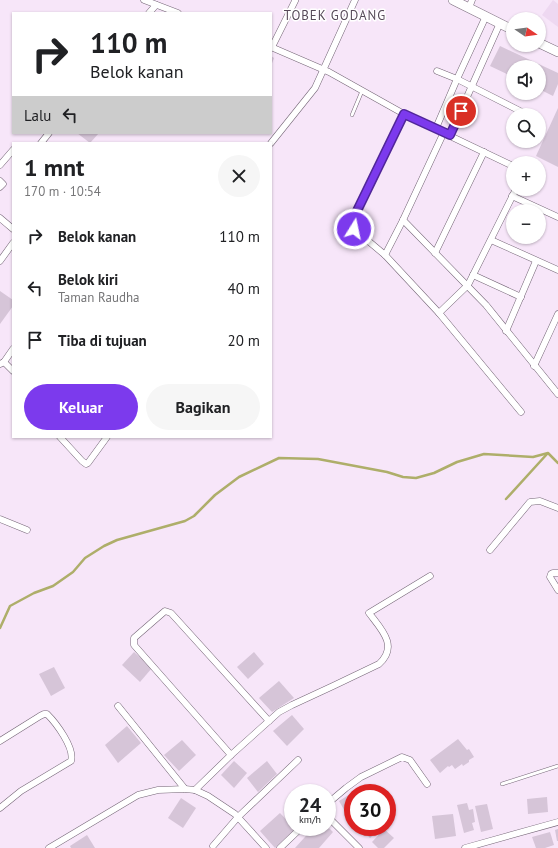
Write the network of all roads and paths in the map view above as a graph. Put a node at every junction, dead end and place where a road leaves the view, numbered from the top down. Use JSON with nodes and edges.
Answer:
{"nodes":[{"id":1,"x":144,"y":0,"type":"edge"},
{"id":2,"x":355,"y":0,"type":"edge"},
{"id":3,"x":453,"y":0,"type":"edge"},
{"id":4,"x":295,"y":1,"type":"dead end"},
{"id":5,"x":470,"y":4,"type":"edge"},
{"id":6,"x":156,"y":5,"type":"junction"},
{"id":7,"x":150,"y":12,"type":"edge"},
{"id":8,"x":175,"y":12,"type":"edge"},
{"id":9,"x":486,"y":16,"type":"junction"},
{"id":10,"x":500,"y":24,"type":"junction"},
{"id":11,"x":506,"y":27,"type":"edge"},
{"id":12,"x":272,"y":45,"type":"edge"},
{"id":13,"x":546,"y":46,"type":"edge"},
{"id":14,"x":272,"y":47,"type":"edge"},
{"id":15,"x":558,"y":52,"type":"edge"},
{"id":16,"x":324,"y":70,"type":"junction"},
{"id":17,"x":437,"y":71,"type":"dead end"},
{"id":18,"x":457,"y":79,"type":"junction"},
{"id":19,"x":471,"y":86,"type":"junction"},
{"id":20,"x":362,"y":91,"type":"junction"},
{"id":21,"x":514,"y":108,"type":"edge"},
{"id":22,"x":404,"y":114,"type":"junction"},
{"id":23,"x":352,"y":116,"type":"dead end"},
{"id":24,"x":436,"y":128,"type":"junction"},
{"id":25,"x":48,"y":134,"type":"edge"},
{"id":26,"x":447,"y":134,"type":"junction"},
{"id":27,"x":42,"y":142,"type":"edge"},
{"id":28,"x":272,"y":143,"type":"edge"},
{"id":29,"x":12,"y":151,"type":"edge"},
{"id":30,"x":484,"y":152,"type":"junction"},
{"id":31,"x":506,"y":163,"type":"edge"},
{"id":32,"x":0,"y":165,"type":"edge"},
{"id":33,"x":0,"y":181,"type":"edge"},
{"id":34,"x":0,"y":187,"type":"edge"},
{"id":35,"x":512,"y":196,"type":"joint"},
{"id":36,"x":558,"y":217,"type":"edge"},
{"id":37,"x":0,"y":218,"type":"edge"},
{"id":38,"x":403,"y":220,"type":"junction"},
{"id":39,"x":12,"y":228,"type":"edge"},
{"id":40,"x":491,"y":240,"type":"junction"},
{"id":41,"x":12,"y":244,"type":"edge"},
{"id":42,"x":435,"y":253,"type":"junction"},
{"id":43,"x":385,"y":255,"type":"junction"},
{"id":44,"x":0,"y":261,"type":"edge"},
{"id":45,"x":536,"y":261,"type":"junction"},
{"id":46,"x":558,"y":270,"type":"edge"},
{"id":47,"x":473,"y":275,"type":"junction"},
{"id":48,"x":468,"y":285,"type":"junction"},
{"id":49,"x":520,"y":297,"type":"junction"},
{"id":50,"x":438,"y":313,"type":"junction"},
{"id":51,"x":558,"y":314,"type":"edge"},
{"id":52,"x":506,"y":331,"type":"junction"},
{"id":53,"x":12,"y":350,"type":"edge"},
{"id":54,"x":2,"y":363,"type":"edge"},
{"id":55,"x":534,"y":366,"type":"junction"},
{"id":56,"x":12,"y":370,"type":"edge"},
{"id":57,"x":558,"y":394,"type":"edge"},
{"id":58,"x":521,"y":412,"type":"dead end"},
{"id":59,"x":61,"y":438,"type":"edge"},
{"id":60,"x":106,"y":438,"type":"edge"},
{"id":61,"x":558,"y":508,"type":"edge"},
{"id":62,"x":0,"y":519,"type":"edge"},
{"id":63,"x":27,"y":530,"type":"dead end"},
{"id":64,"x":490,"y":550,"type":"dead end"},
{"id":65,"x":558,"y":573,"type":"edge"},
{"id":66,"x":430,"y":576,"type":"dead end"},
{"id":67,"x":558,"y":590,"type":"edge"},
{"id":68,"x":118,"y":706,"type":"dead end"},
{"id":69,"x":269,"y":721,"type":"junction"},
{"id":70,"x":0,"y":741,"type":"edge"},
{"id":71,"x":231,"y":755,"type":"junction"},
{"id":72,"x":298,"y":760,"type":"dead end"},
{"id":73,"x":558,"y":766,"type":"edge"},
{"id":74,"x":427,"y":784,"type":"dead end"},
{"id":75,"x":502,"y":784,"type":"dead end"},
{"id":76,"x":185,"y":789,"type":"junction"},
{"id":77,"x":195,"y":790,"type":"junction"},
{"id":78,"x":336,"y":796,"type":"edge"},
{"id":79,"x":0,"y":808,"type":"edge"},
{"id":80,"x":238,"y":817,"type":"junction"},
{"id":81,"x":558,"y":822,"type":"edge"},
{"id":82,"x":336,"y":825,"type":"edge"},
{"id":83,"x":293,"y":836,"type":"edge"},
{"id":84,"x":213,"y":846,"type":"dead end"},
{"id":85,"x":50,"y":848,"type":"edge"},
{"id":86,"x":266,"y":848,"type":"edge"},
{"id":87,"x":280,"y":848,"type":"edge"},
{"id":88,"x":359,"y":848,"type":"edge"},
{"id":89,"x":465,"y":848,"type":"edge"}],
"edges":[{"from":1,"to":6,"type":"street"},
{"from":2,"to":16,"type":"street"},
{"from":3,"to":5,"type":"main road"},
{"from":4,"to":12,"type":"street"},
{"from":5,"to":9,"type":"main road"},
{"from":6,"to":7,"type":"street"},
{"from":6,"to":8,"type":"street"},
{"from":9,"to":10,"type":"main road"},
{"from":9,"to":18,"type":"street"},
{"from":10,"to":11,"type":"main road"},
{"from":10,"to":19,"type":"street"},
{"from":13,"to":15,"type":"main road"},
{"from":14,"to":16,"type":"street"},
{"from":16,"to":20,"type":"street"},
{"from":16,"to":28,"type":"street"},
{"from":17,"to":18,"type":"street"},
{"from":18,"to":19,"type":"street"},
{"from":18,"to":24,"type":"street"},
{"from":19,"to":21,"type":"street"},
{"from":19,"to":26,"type":"street"},
{"from":20,"to":22,"type":"street"},
{"from":20,"to":23,"type":"lane"},
{"from":22,"to":24,"type":"street"},
{"from":22,"to":43,"type":"street"},
{"from":24,"to":26,"type":"street"},
{"from":25,"to":27,"type":"street"},
{"from":26,"to":30,"type":"street"},
{"from":26,"to":38,"type":"street"},
{"from":29,"to":32,"type":"street"},
{"from":30,"to":31,"type":"street"},
{"from":30,"to":42,"type":"street"},
{"from":33,"to":34,"type":"street"},
{"from":35,"to":36,"type":"street"},
{"from":35,"to":40,"type":"street"},
{"from":37,"to":39,"type":"street"},
{"from":38,"to":42,"type":"street"},
{"from":38,"to":43,"type":"street"},
{"from":40,"to":45,"type":"street"},
{"from":40,"to":47,"type":"street"},
{"from":41,"to":44,"type":"street"},
{"from":42,"to":48,"type":"street"},
{"from":43,"to":50,"type":"street"},
{"from":45,"to":46,"type":"street"},
{"from":45,"to":49,"type":"street"},
{"from":47,"to":48,"type":"street"},
{"from":47,"to":49,"type":"street"},
{"from":48,"to":50,"type":"street"},
{"from":48,"to":52,"type":"street"},
{"from":49,"to":52,"type":"street"},
{"from":50,"to":58,"type":"street"},
{"from":51,"to":55,"type":"street"},
{"from":52,"to":55,"type":"street"},
{"from":53,"to":54,"type":"street"},
{"from":54,"to":56,"type":"street"},
{"from":55,"to":57,"type":"street"},
{"from":59,"to":60,"type":"street"},
{"from":61,"to":64,"type":"street"},
{"from":62,"to":63,"type":"street"},
{"from":65,"to":67,"type":"street"},
{"from":66,"to":69,"type":"street"},
{"from":68,"to":76,"type":"street"},
{"from":69,"to":71,"type":"street"},
{"from":69,"to":71,"type":"street"},
{"from":70,"to":79,"type":"street"},
{"from":71,"to":77,"type":"street"},
{"from":72,"to":80,"type":"street"},
{"from":73,"to":75,"type":"lane"},
{"from":74,"to":78,"type":"street"},
{"from":76,"to":77,"type":"street"},
{"from":76,"to":85,"type":"street"},
{"from":77,"to":80,"type":"street"},
{"from":80,"to":84,"type":"street"},
{"from":80,"to":86,"type":"street"},
{"from":81,"to":89,"type":"street"},
{"from":82,"to":88,"type":"street"},
{"from":83,"to":87,"type":"street"}]}
